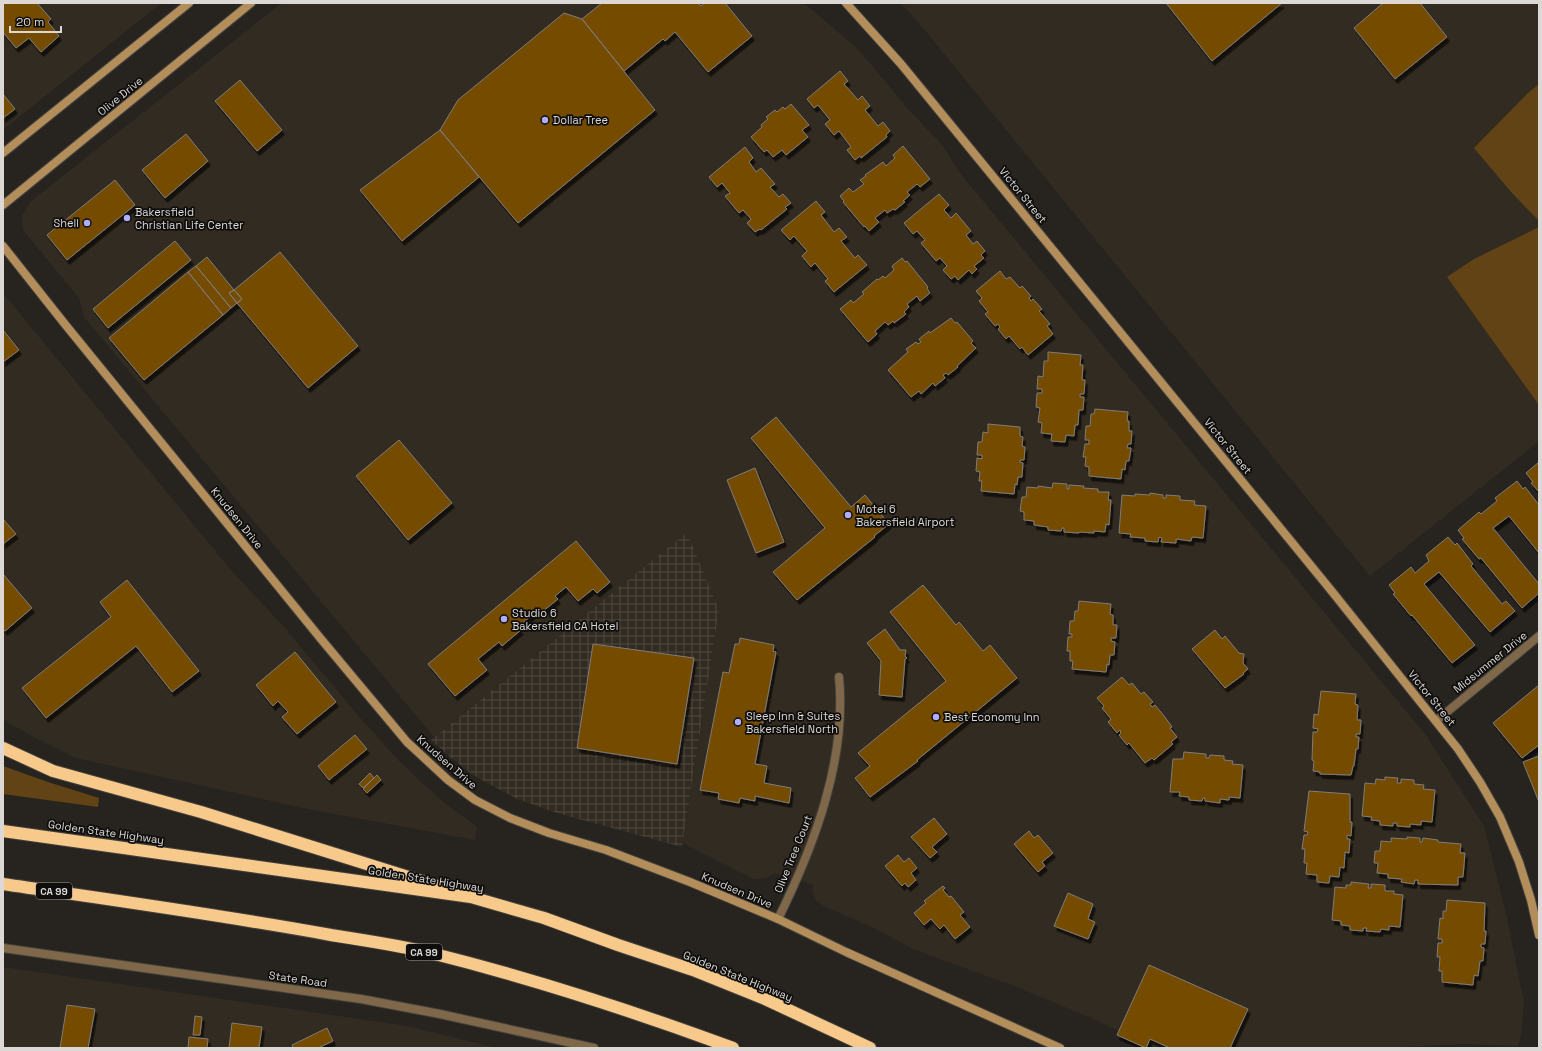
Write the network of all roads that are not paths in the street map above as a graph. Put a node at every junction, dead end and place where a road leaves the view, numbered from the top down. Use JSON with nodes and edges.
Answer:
{"nodes":[{"id":1,"x":189,"y":3,"type":"edge"},
{"id":2,"x":251,"y":3,"type":"edge"},
{"id":3,"x":846,"y":3,"type":"edge"},
{"id":4,"x":3,"y":152,"type":"edge"},
{"id":5,"x":3,"y":205,"type":"edge"},
{"id":6,"x":3,"y":246,"type":"edge"},
{"id":7,"x":1539,"y":636,"type":"edge"},
{"id":8,"x":839,"y":677,"type":"dead end"},
{"id":9,"x":1436,"y":721,"type":"junction"},
{"id":10,"x":3,"y":748,"type":"edge"},
{"id":11,"x":3,"y":831,"type":"edge"},
{"id":12,"x":3,"y":884,"type":"edge"},
{"id":13,"x":3,"y":888,"type":"edge"},
{"id":14,"x":471,"y":897,"type":"junction"},
{"id":15,"x":105,"y":899,"type":"junction"},
{"id":16,"x":778,"y":919,"type":"junction"},
{"id":17,"x":1539,"y":935,"type":"edge"},
{"id":18,"x":3,"y":948,"type":"edge"},
{"id":19,"x":590,"y":1047,"type":"edge"},
{"id":20,"x":733,"y":1048,"type":"edge"},
{"id":21,"x":870,"y":1048,"type":"edge"},
{"id":22,"x":1060,"y":1048,"type":"edge"}],
"edges":[{"from":1,"to":4,"type":"street"},
{"from":2,"to":5,"type":"street","name":"Olive Drive"},
{"from":3,"to":9,"type":"street","name":"Victor Street"},
{"from":6,"to":16,"type":"street","name":"Knudsen Drive"},
{"from":7,"to":9,"type":"street","name":"Midsummer Drive"},
{"from":8,"to":16,"type":"street","name":"Olive Tree Court"},
{"from":9,"to":17,"type":"street","name":"Victor Street"},
{"from":10,"to":14,"type":"highway"},
{"from":11,"to":14,"type":"highway","name":"Golden State Highway"},
{"from":12,"to":15,"type":"highway","number":"CA 99"},
{"from":13,"to":15,"type":"highway"},
{"from":14,"to":21,"type":"highway","name":"Golden State Highway"},
{"from":15,"to":20,"type":"highway","number":"CA 99"},
{"from":16,"to":22,"type":"street","name":"Knudsen Drive"},
{"from":18,"to":19,"type":"street","name":"State Road"}]}
